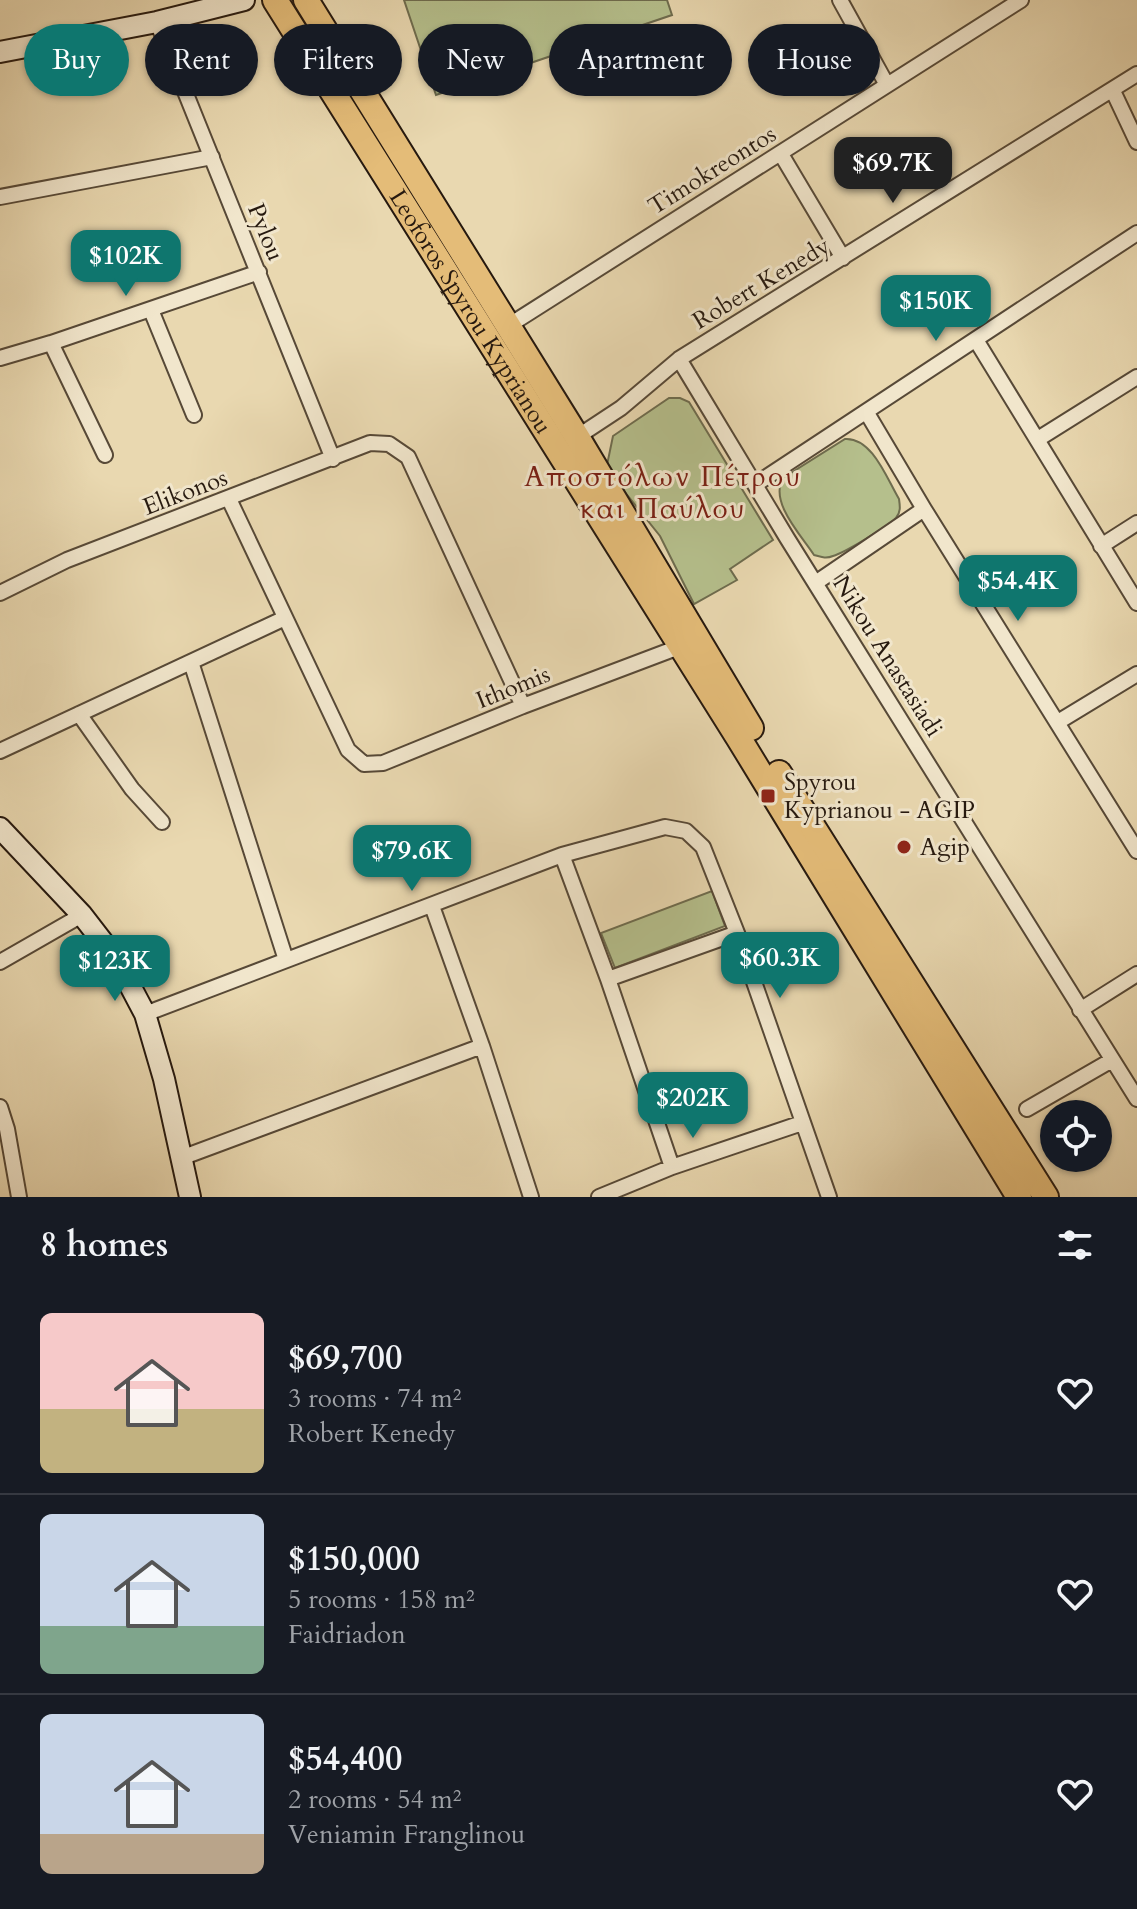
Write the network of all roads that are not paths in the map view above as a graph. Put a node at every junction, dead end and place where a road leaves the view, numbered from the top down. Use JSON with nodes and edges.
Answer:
{"nodes":[{"id":1,"x":244,"y":0,"type":"edge"},
{"id":2,"x":275,"y":0,"type":"edge"},
{"id":3,"x":306,"y":0,"type":"edge"},
{"id":4,"x":840,"y":0,"type":"edge"},
{"id":5,"x":1021,"y":0,"type":"edge"},
{"id":6,"x":157,"y":22,"type":"junction"},
{"id":7,"x":0,"y":52,"type":"edge"},
{"id":8,"x":1137,"y":74,"type":"edge"},
{"id":9,"x":887,"y":85,"type":"junction"},
{"id":10,"x":1113,"y":91,"type":"junction"},
{"id":11,"x":1137,"y":142,"type":"edge"},
{"id":12,"x":781,"y":154,"type":"junction"},
{"id":13,"x":212,"y":157,"type":"junction"},
{"id":14,"x":0,"y":197,"type":"edge"},
{"id":15,"x":1137,"y":233,"type":"edge"},
{"id":16,"x":843,"y":258,"type":"junction"},
{"id":17,"x":259,"y":272,"type":"junction"},
{"id":18,"x":151,"y":310,"type":"junction"},
{"id":19,"x":508,"y":326,"type":"junction"},
{"id":20,"x":976,"y":340,"type":"junction"},
{"id":21,"x":51,"y":343,"type":"junction"},
{"id":22,"x":0,"y":358,"type":"edge"},
{"id":23,"x":679,"y":359,"type":"junction"},
{"id":24,"x":1137,"y":377,"type":"edge"},
{"id":25,"x":867,"y":413,"type":"junction"},
{"id":26,"x":194,"y":415,"type":"dead end"},
{"id":27,"x":577,"y":437,"type":"junction"},
{"id":28,"x":1038,"y":439,"type":"junction"},
{"id":29,"x":105,"y":455,"type":"dead end"},
{"id":30,"x":333,"y":459,"type":"junction"},
{"id":31,"x":756,"y":484,"type":"junction"},
{"id":32,"x":229,"y":499,"type":"junction"},
{"id":33,"x":924,"y":509,"type":"junction"},
{"id":34,"x":1137,"y":523,"type":"edge"},
{"id":35,"x":1101,"y":546,"type":"junction"},
{"id":36,"x":817,"y":582,"type":"junction"},
{"id":37,"x":0,"y":593,"type":"edge"},
{"id":38,"x":1137,"y":603,"type":"edge"},
{"id":39,"x":285,"y":618,"type":"junction"},
{"id":40,"x":679,"y":647,"type":"junction"},
{"id":41,"x":191,"y":662,"type":"junction"},
{"id":42,"x":1137,"y":674,"type":"edge"},
{"id":43,"x":523,"y":706,"type":"junction"},
{"id":44,"x":79,"y":714,"type":"junction"},
{"id":45,"x":1058,"y":722,"type":"junction"},
{"id":46,"x":0,"y":751,"type":"edge"},
{"id":47,"x":162,"y":822,"type":"dead end"},
{"id":48,"x":0,"y":828,"type":"edge"},
{"id":49,"x":1132,"y":830,"type":"edge"},
{"id":50,"x":1137,"y":851,"type":"edge"},
{"id":51,"x":562,"y":855,"type":"junction"},
{"id":52,"x":432,"y":906,"type":"junction"},
{"id":53,"x":82,"y":915,"type":"junction"},
{"id":54,"x":737,"y":933,"type":"junction"},
{"id":55,"x":286,"y":960,"type":"junction"},
{"id":56,"x":0,"y":962,"type":"edge"},
{"id":57,"x":1137,"y":974,"type":"edge"},
{"id":58,"x":608,"y":979,"type":"junction"},
{"id":59,"x":1080,"y":1010,"type":"junction"},
{"id":60,"x":145,"y":1014,"type":"junction"},
{"id":61,"x":482,"y":1046,"type":"junction"},
{"id":62,"x":1112,"y":1060,"type":"junction"},
{"id":63,"x":1137,"y":1099,"type":"edge"},
{"id":64,"x":0,"y":1107,"type":"edge"},
{"id":65,"x":1027,"y":1109,"type":"dead end"},
{"id":66,"x":802,"y":1123,"type":"junction"},
{"id":67,"x":181,"y":1158,"type":"junction"},
{"id":68,"x":672,"y":1167,"type":"junction"},
{"id":69,"x":19,"y":1197,"type":"edge"},
{"id":70,"x":190,"y":1197,"type":"edge"},
{"id":71,"x":531,"y":1197,"type":"edge"},
{"id":72,"x":602,"y":1197,"type":"edge"},
{"id":73,"x":829,"y":1197,"type":"edge"},
{"id":74,"x":1019,"y":1197,"type":"edge"},
{"id":75,"x":1046,"y":1197,"type":"edge"}],
"edges":[{"from":1,"to":6,"type":"street"},
{"from":2,"to":40,"type":"main road","name":"Leoforos Spyrou Kyprianou"},
{"from":3,"to":19,"type":"main road","name":"Leoforos Spyrou Kyprianou"},
{"from":4,"to":9,"type":"street"},
{"from":5,"to":9,"type":"street","name":"Timokreontos"},
{"from":6,"to":7,"type":"street"},
{"from":6,"to":13,"type":"street","name":"Pylou"},
{"from":8,"to":10,"type":"street","name":"Robert Kenedy"},
{"from":9,"to":12,"type":"street","name":"Timokreontos"},
{"from":10,"to":11,"type":"street"},
{"from":10,"to":16,"type":"street","name":"Robert Kenedy"},
{"from":12,"to":16,"type":"street"},
{"from":12,"to":19,"type":"street","name":"Timokreontos"},
{"from":13,"to":14,"type":"street"},
{"from":13,"to":17,"type":"street","name":"Pylou"},
{"from":15,"to":20,"type":"street"},
{"from":16,"to":23,"type":"street","name":"Robert Kenedy"},
{"from":17,"to":18,"type":"street"},
{"from":17,"to":30,"type":"street","name":"Pylou"},
{"from":18,"to":21,"type":"street"},
{"from":18,"to":26,"type":"street"},
{"from":19,"to":27,"type":"main road","name":"Leoforos Spyrou Kyprianou"},
{"from":20,"to":25,"type":"street"},
{"from":20,"to":28,"type":"street"},
{"from":21,"to":22,"type":"street"},
{"from":21,"to":29,"type":"street"},
{"from":23,"to":27,"type":"street","name":"Robert Kenedy"},
{"from":23,"to":31,"type":"street","name":"Nikou Anastasiadi"},
{"from":24,"to":28,"type":"street"},
{"from":25,"to":31,"type":"street"},
{"from":25,"to":33,"type":"street"},
{"from":27,"to":75,"type":"main road","name":"Leoforos Spyrou Kyprianou"},
{"from":28,"to":35,"type":"street"},
{"from":30,"to":32,"type":"street","name":"Elikonos"},
{"from":30,"to":43,"type":"street","name":"Elikonos"},
{"from":31,"to":36,"type":"street","name":"Nikou Anastasiadi"},
{"from":32,"to":37,"type":"street","name":"Elikonos"},
{"from":32,"to":39,"type":"street"},
{"from":33,"to":36,"type":"street"},
{"from":33,"to":45,"type":"street"},
{"from":34,"to":35,"type":"street"},
{"from":35,"to":38,"type":"street"},
{"from":36,"to":59,"type":"street","name":"Nikou Anastasiadi"},
{"from":39,"to":41,"type":"street"},
{"from":39,"to":43,"type":"street","name":"Ithomis"},
{"from":40,"to":43,"type":"street","name":"Ithomis"},
{"from":40,"to":74,"type":"main road","name":"Leoforos Spyrou Kyprianou"},
{"from":41,"to":44,"type":"street"},
{"from":41,"to":55,"type":"street"},
{"from":42,"to":45,"type":"street"},
{"from":44,"to":46,"type":"street"},
{"from":44,"to":47,"type":"street"},
{"from":45,"to":49,"type":"street"},
{"from":48,"to":53,"type":"street"},
{"from":49,"to":50,"type":"street"},
{"from":51,"to":52,"type":"street"},
{"from":51,"to":54,"type":"street"},
{"from":51,"to":58,"type":"street"},
{"from":52,"to":55,"type":"street"},
{"from":52,"to":61,"type":"street"},
{"from":53,"to":56,"type":"street"},
{"from":53,"to":60,"type":"street"},
{"from":54,"to":58,"type":"street"},
{"from":54,"to":66,"type":"street"},
{"from":55,"to":60,"type":"street"},
{"from":57,"to":59,"type":"street"},
{"from":58,"to":68,"type":"street"},
{"from":59,"to":62,"type":"street","name":"Nikou Anastasiadi"},
{"from":60,"to":67,"type":"street"},
{"from":61,"to":67,"type":"street"},
{"from":61,"to":71,"type":"street"},
{"from":62,"to":63,"type":"street","name":"Nikou Anastasiadi"},
{"from":62,"to":65,"type":"street"},
{"from":64,"to":69,"type":"street"},
{"from":66,"to":68,"type":"street"},
{"from":66,"to":73,"type":"street"},
{"from":67,"to":70,"type":"street"},
{"from":68,"to":72,"type":"street"}]}
